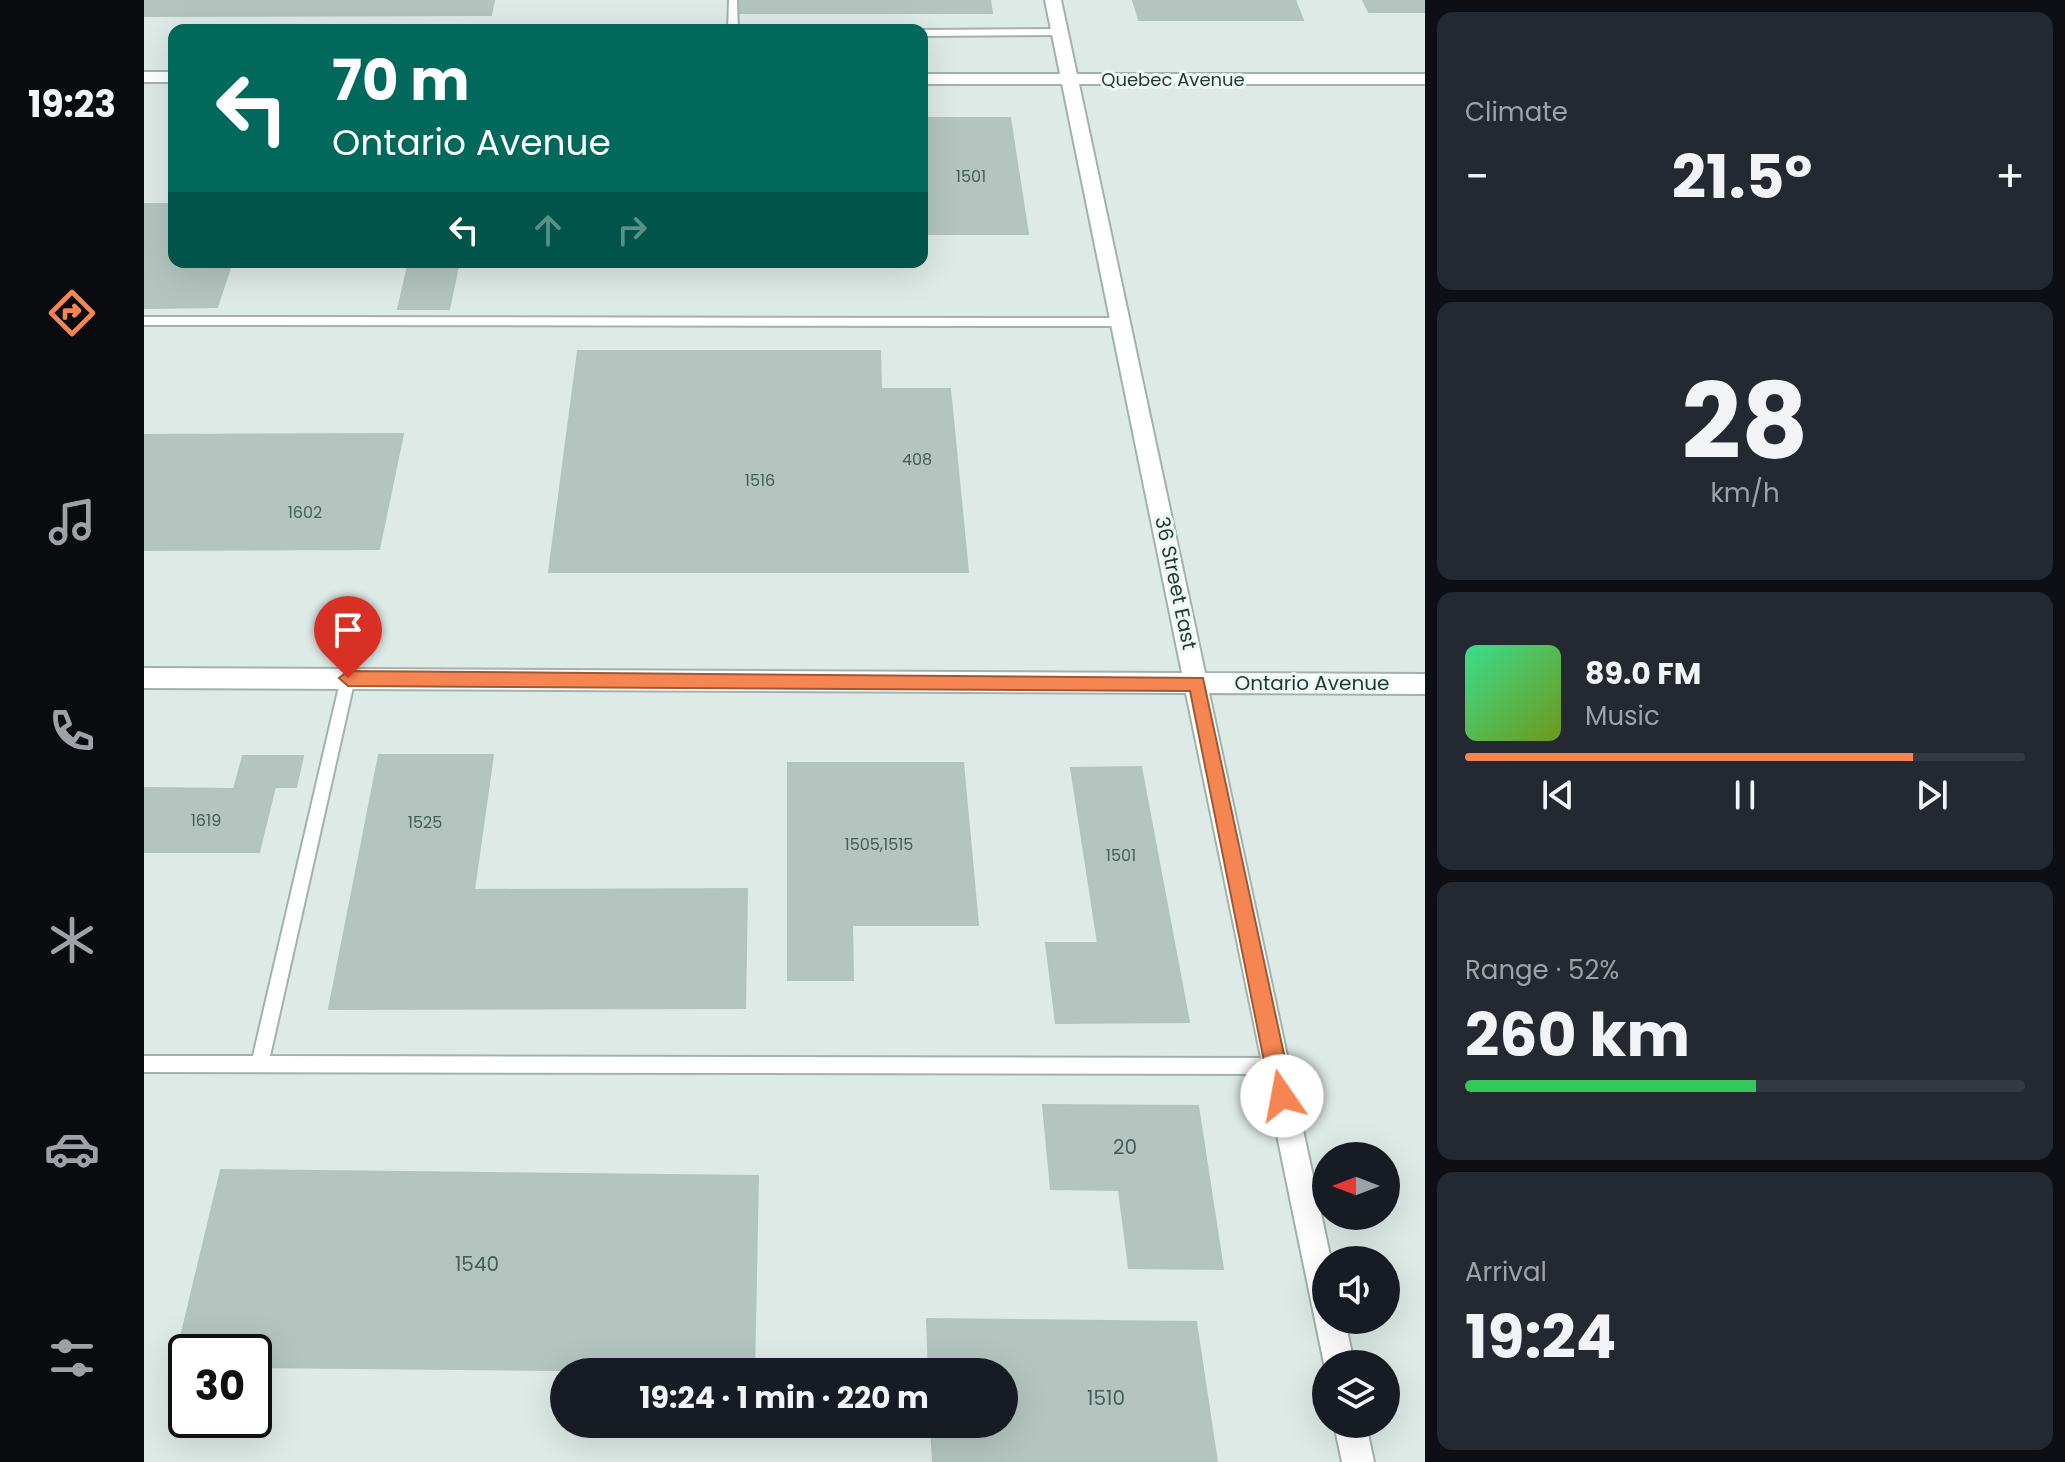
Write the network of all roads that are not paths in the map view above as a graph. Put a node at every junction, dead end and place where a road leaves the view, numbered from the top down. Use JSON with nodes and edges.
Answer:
{"nodes":[{"id":1,"x":733,"y":0,"type":"edge"},
{"id":2,"x":1053,"y":0,"type":"edge"},
{"id":3,"x":733,"y":24,"type":"edge"},
{"id":4,"x":1060,"y":32,"type":"junction"},
{"id":5,"x":928,"y":33,"type":"edge"},
{"id":6,"x":144,"y":77,"type":"edge"},
{"id":7,"x":168,"y":77,"type":"edge"},
{"id":8,"x":928,"y":79,"type":"edge"},
{"id":9,"x":1425,"y":79,"type":"edge"},
{"id":10,"x":1070,"y":80,"type":"junction"},
{"id":11,"x":144,"y":321,"type":"edge"},
{"id":12,"x":1121,"y":322,"type":"junction"},
{"id":13,"x":144,"y":678,"type":"edge"},
{"id":14,"x":348,"y":678,"type":"junction"},
{"id":15,"x":1197,"y":683,"type":"junction"},
{"id":16,"x":1425,"y":684,"type":"edge"},
{"id":17,"x":260,"y":1063,"type":"junction"},
{"id":18,"x":144,"y":1064,"type":"edge"},
{"id":19,"x":1276,"y":1066,"type":"junction"},
{"id":20,"x":1313,"y":1246,"type":"edge"},
{"id":21,"x":1353,"y":1438,"type":"edge"},
{"id":22,"x":1358,"y":1462,"type":"edge"}],
"edges":[{"from":1,"to":3,"type":"lane"},
{"from":2,"to":4,"type":"street","name":"36 Street East"},
{"from":4,"to":5,"type":"lane"},
{"from":4,"to":10,"type":"street","name":"36 Street East"},
{"from":6,"to":7,"type":"street"},
{"from":8,"to":10,"type":"street","name":"Quebec Avenue"},
{"from":9,"to":10,"type":"street","name":"Quebec Avenue"},
{"from":10,"to":12,"type":"street","name":"36 Street East"},
{"from":11,"to":12,"type":"lane"},
{"from":12,"to":15,"type":"street","name":"36 Street East"},
{"from":13,"to":14,"type":"street","name":"Ontario Avenue"},
{"from":14,"to":15,"type":"street","name":"Ontario Avenue"},
{"from":14,"to":17,"type":"lane"},
{"from":15,"to":16,"type":"street","name":"Ontario Avenue"},
{"from":15,"to":19,"type":"street","name":"36 Street East"},
{"from":17,"to":18,"type":"lane"},
{"from":17,"to":19,"type":"lane"},
{"from":19,"to":20,"type":"street","name":"36 Street East"},
{"from":21,"to":22,"type":"street"}]}
